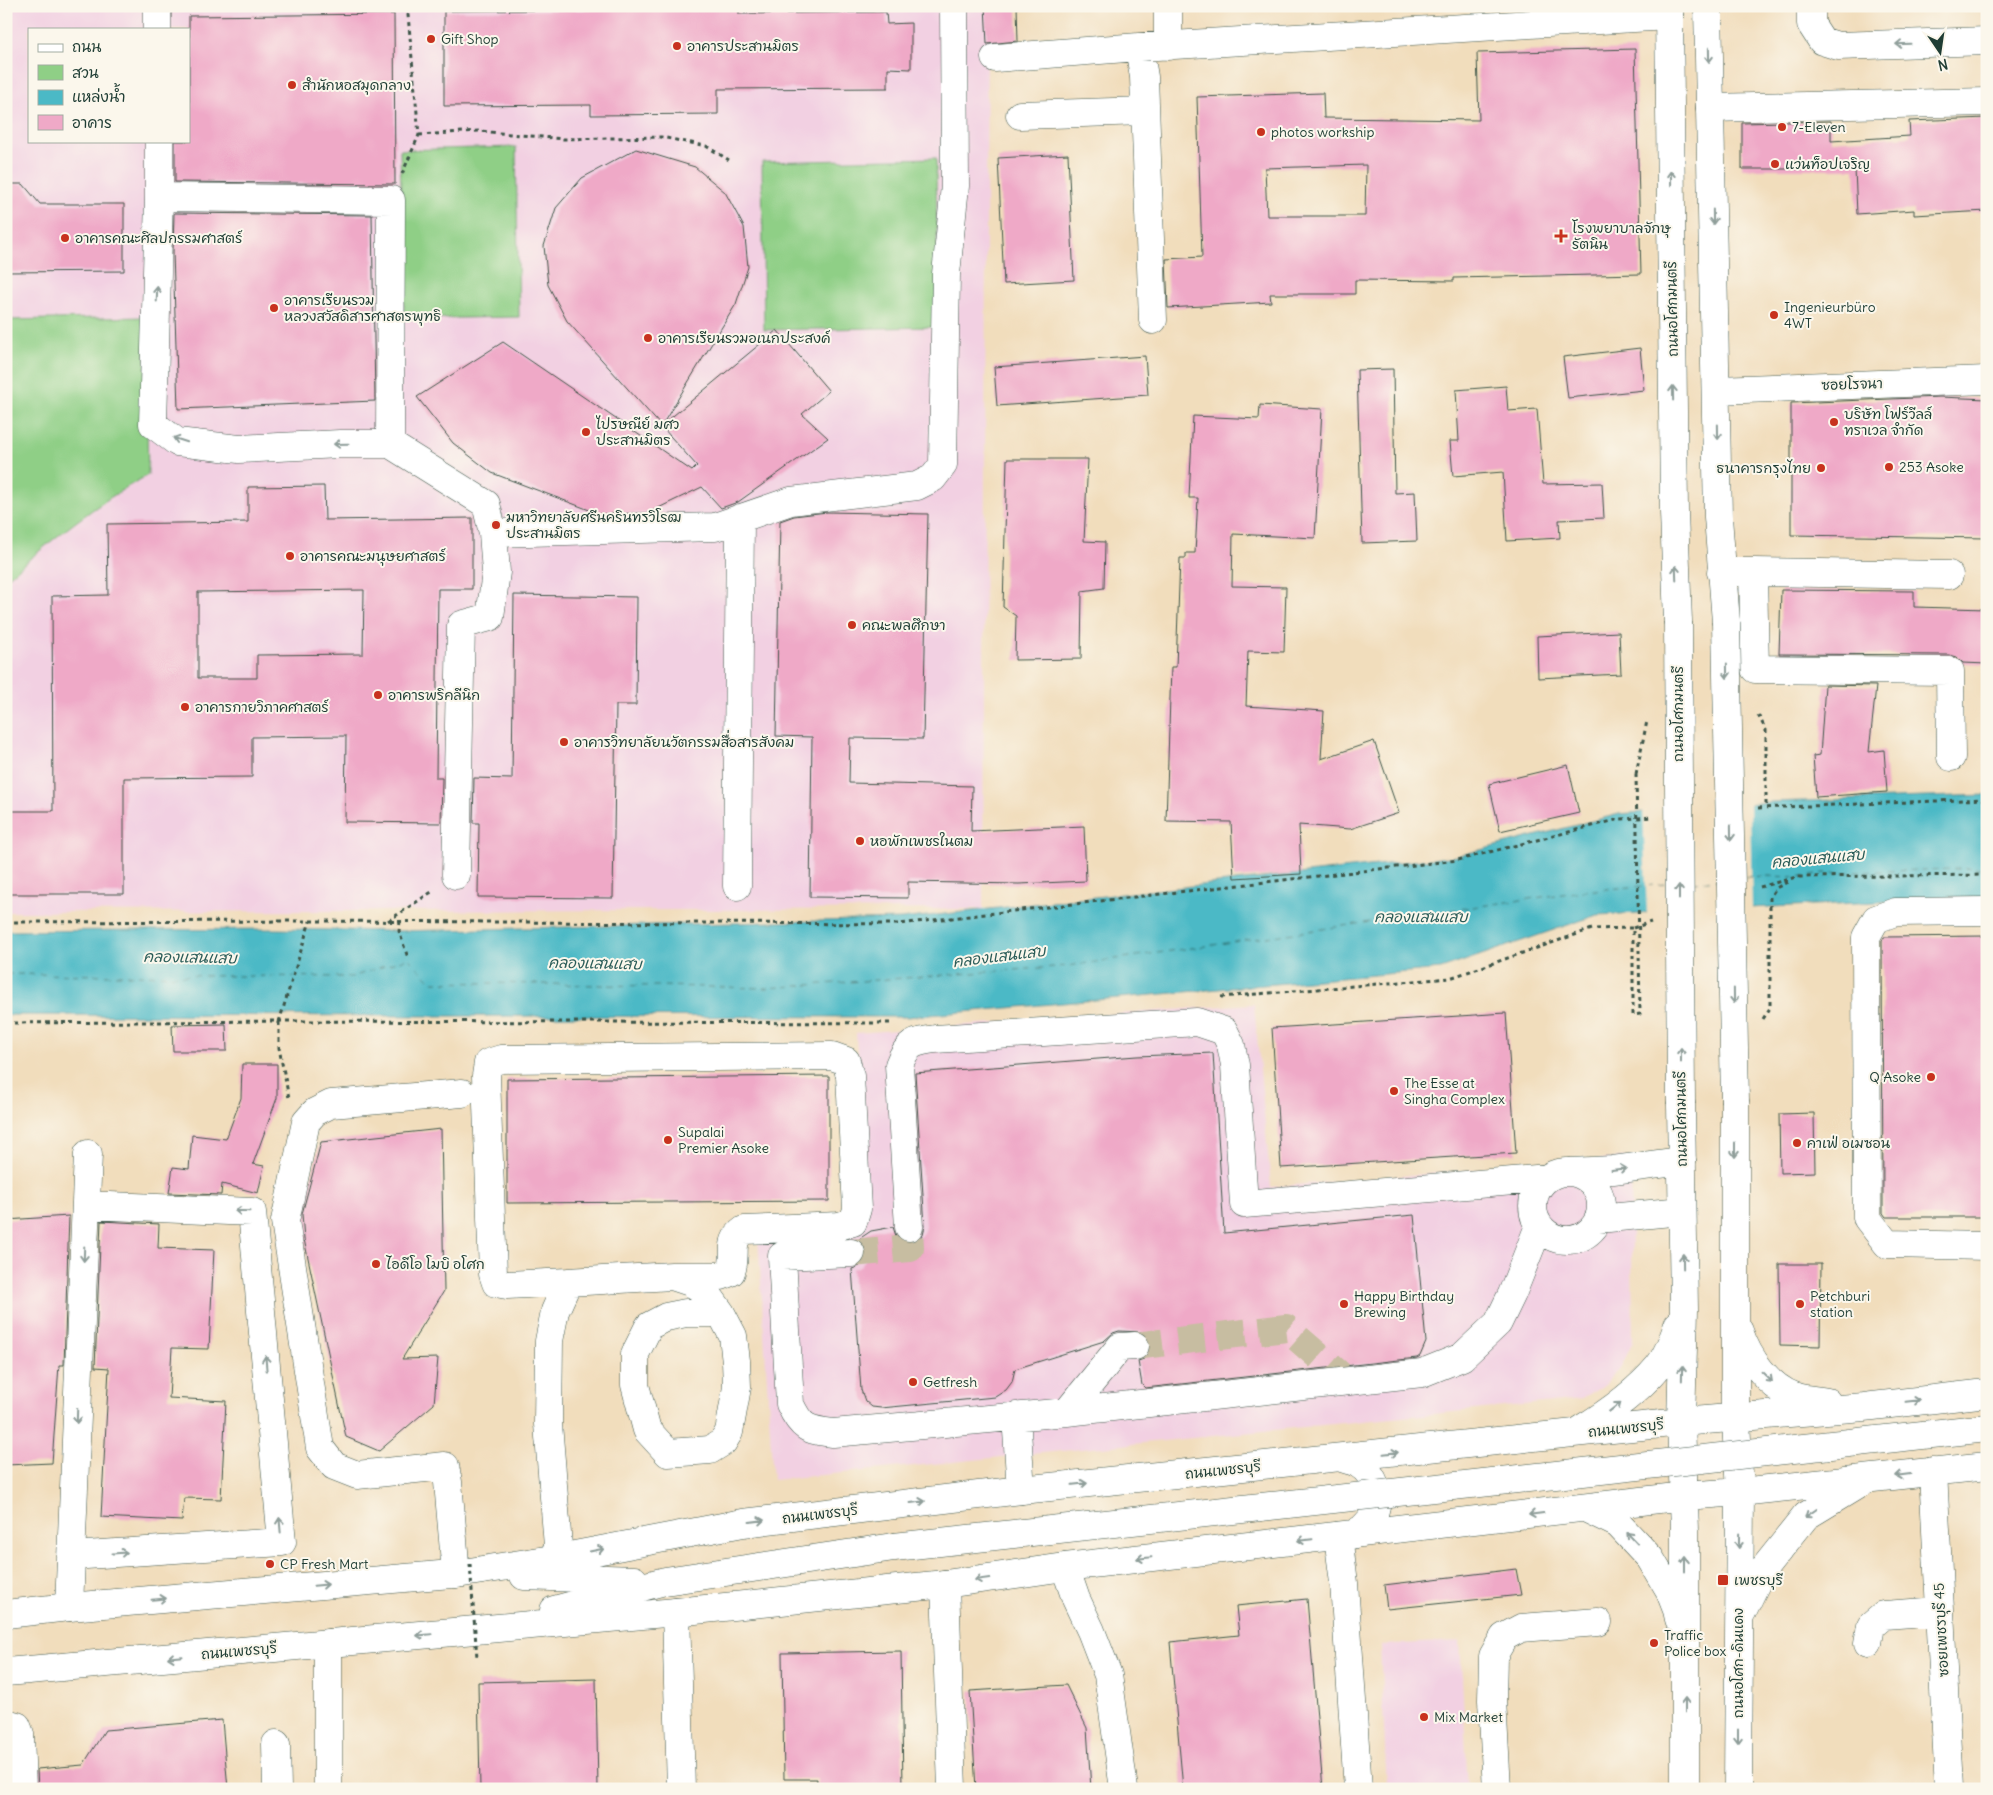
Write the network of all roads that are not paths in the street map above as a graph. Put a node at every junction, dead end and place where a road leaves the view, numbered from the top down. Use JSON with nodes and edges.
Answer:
{"nodes":[{"id":1,"x":157,"y":6,"type":"edge"},
{"id":2,"x":954,"y":6,"type":"edge"},
{"id":3,"x":1168,"y":6,"type":"edge"},
{"id":4,"x":1708,"y":6,"type":"edge"},
{"id":5,"x":1811,"y":6,"type":"edge"},
{"id":6,"x":1669,"y":11,"type":"edge"},
{"id":7,"x":157,"y":28,"type":"edge"},
{"id":8,"x":1987,"y":41,"type":"edge"},
{"id":9,"x":1168,"y":46,"type":"junction"},
{"id":10,"x":1139,"y":47,"type":"junction"},
{"id":11,"x":995,"y":58,"type":"dead end"},
{"id":12,"x":1987,"y":102,"type":"edge"},
{"id":13,"x":1710,"y":108,"type":"junction"},
{"id":14,"x":1144,"y":111,"type":"junction"},
{"id":15,"x":1020,"y":115,"type":"dead end"},
{"id":16,"x":159,"y":142,"type":"edge"},
{"id":17,"x":159,"y":197,"type":"junction"},
{"id":18,"x":1153,"y":320,"type":"dead end"},
{"id":19,"x":1987,"y":380,"type":"edge"},
{"id":20,"x":1717,"y":390,"type":"junction"},
{"id":21,"x":390,"y":444,"type":"junction"},
{"id":22,"x":740,"y":518,"type":"junction"},
{"id":23,"x":493,"y":533,"type":"junction"},
{"id":24,"x":1721,"y":572,"type":"junction"},
{"id":25,"x":1753,"y":572,"type":"junction"},
{"id":26,"x":1949,"y":575,"type":"dead end"},
{"id":27,"x":1951,"y":757,"type":"dead end"},
{"id":28,"x":456,"y":875,"type":"road end"},
{"id":29,"x":736,"y":886,"type":"dead end"},
{"id":30,"x":1987,"y":911,"type":"edge"},
{"id":31,"x":462,"y":1093,"type":"dead end"},
{"id":32,"x":88,"y":1154,"type":"dead end"},
{"id":33,"x":1682,"y":1161,"type":"junction"},
{"id":34,"x":1559,"y":1175,"type":"junction"},
{"id":35,"x":86,"y":1205,"type":"junction"},
{"id":36,"x":1682,"y":1211,"type":"junction"},
{"id":37,"x":1598,"y":1220,"type":"junction"},
{"id":38,"x":909,"y":1226,"type":"tunnel mouth"},
{"id":39,"x":1539,"y":1226,"type":"junction"},
{"id":40,"x":1987,"y":1246,"type":"edge"},
{"id":41,"x":851,"y":1253,"type":"tunnel mouth"},
{"id":42,"x":672,"y":1276,"type":"junction"},
{"id":43,"x":568,"y":1282,"type":"junction"},
{"id":44,"x":1684,"y":1310,"type":"junction"},
{"id":45,"x":721,"y":1313,"type":"junction"},
{"id":46,"x":1735,"y":1320,"type":"junction"},
{"id":47,"x":1135,"y":1346,"type":"tunnel mouth"},
{"id":48,"x":1987,"y":1393,"type":"edge"},
{"id":49,"x":1864,"y":1407,"type":"junction"},
{"id":50,"x":1067,"y":1412,"type":"junction"},
{"id":51,"x":1016,"y":1416,"type":"junction"},
{"id":52,"x":1736,"y":1418,"type":"junction"},
{"id":53,"x":1681,"y":1422,"type":"junction"},
{"id":54,"x":1987,"y":1428,"type":"edge"},
{"id":55,"x":1575,"y":1433,"type":"junction"},
{"id":56,"x":1342,"y":1458,"type":"junction"},
{"id":57,"x":1987,"y":1466,"type":"edge"},
{"id":58,"x":1933,"y":1471,"type":"junction"},
{"id":59,"x":1868,"y":1479,"type":"junction"},
{"id":60,"x":1021,"y":1490,"type":"junction"},
{"id":61,"x":1740,"y":1492,"type":"junction"},
{"id":62,"x":1685,"y":1496,"type":"junction"},
{"id":63,"x":1584,"y":1508,"type":"junction"},
{"id":64,"x":1345,"y":1536,"type":"junction"},
{"id":65,"x":71,"y":1556,"type":"junction"},
{"id":66,"x":559,"y":1558,"type":"junction"},
{"id":67,"x":1065,"y":1567,"type":"junction"},
{"id":68,"x":463,"y":1571,"type":"junction"},
{"id":69,"x":665,"y":1581,"type":"junction"},
{"id":70,"x":945,"y":1584,"type":"junction"},
{"id":71,"x":69,"y":1606,"type":"junction"},
{"id":72,"x":1940,"y":1611,"type":"junction"},
{"id":73,"x":676,"y":1612,"type":"junction"},
{"id":74,"x":6,"y":1614,"type":"edge"},
{"id":75,"x":1738,"y":1618,"type":"junction"},
{"id":76,"x":1598,"y":1622,"type":"dead end"},
{"id":77,"x":473,"y":1630,"type":"junction"},
{"id":78,"x":328,"y":1643,"type":"junction"},
{"id":79,"x":1868,"y":1643,"type":"dead end"},
{"id":80,"x":1685,"y":1665,"type":"junction"},
{"id":81,"x":6,"y":1672,"type":"edge"},
{"id":82,"x":6,"y":1723,"type":"edge"},
{"id":83,"x":276,"y":1744,"type":"dead end"},
{"id":84,"x":22,"y":1789,"type":"edge"},
{"id":85,"x":277,"y":1789,"type":"edge"},
{"id":86,"x":328,"y":1789,"type":"edge"},
{"id":87,"x":681,"y":1789,"type":"edge"},
{"id":88,"x":952,"y":1789,"type":"edge"},
{"id":89,"x":1124,"y":1789,"type":"edge"},
{"id":90,"x":1358,"y":1789,"type":"edge"},
{"id":91,"x":1497,"y":1789,"type":"edge"},
{"id":92,"x":1685,"y":1789,"type":"edge"},
{"id":93,"x":1738,"y":1789,"type":"edge"},
{"id":94,"x":1949,"y":1789,"type":"edge"}],
"edges":[{"from":1,"to":7,"type":"main road"},
{"from":2,"to":22,"type":"main road"},
{"from":3,"to":9,"type":"main road"},
{"from":4,"to":13,"type":"main road","one_way":true},
{"from":8,"to":5,"type":"main road","one_way":true},
{"from":6,"to":9,"type":"main road"},
{"from":33,"to":6,"type":"main road","name":"ถนนอโศกมนตรี","one_way":true,"bridge":true},
{"from":9,"to":10,"type":"main road"},
{"from":10,"to":11,"type":"main road"},
{"from":10,"to":14,"type":"main road"},
{"from":12,"to":13,"type":"main road"},
{"from":13,"to":20,"type":"main road","one_way":true},
{"from":14,"to":15,"type":"main road"},
{"from":14,"to":18,"type":"main road"},
{"from":16,"to":17,"type":"main road"},
{"from":21,"to":17,"type":"main road","one_way":true},
{"from":17,"to":21,"type":"main road"},
{"from":19,"to":20,"type":"main road","name":"ซอยโรจนา"},
{"from":20,"to":24,"type":"main road","one_way":true},
{"from":21,"to":23,"type":"main road"},
{"from":22,"to":23,"type":"main road"},
{"from":22,"to":29,"type":"main road"},
{"from":23,"to":28,"type":"main road"},
{"from":24,"to":25,"type":"main road"},
{"from":24,"to":46,"type":"main road","one_way":true,"bridge":true},
{"from":25,"to":26,"type":"main road"},
{"from":25,"to":27,"type":"main road"},
{"from":30,"to":40,"type":"main road"},
{"from":31,"to":68,"type":"main road"},
{"from":32,"to":35,"type":"main road"},
{"from":34,"to":33,"type":"main road","one_way":true},
{"from":33,"to":36,"type":"main road","name":"ถนนอโศกมนตรี"},
{"from":34,"to":37,"type":"main road"},
{"from":34,"to":38,"type":"main road"},
{"from":34,"to":39,"type":"main road"},
{"from":35,"to":65,"type":"main road","one_way":true},
{"from":65,"to":35,"type":"main road","one_way":true},
{"from":36,"to":37,"type":"main road"},
{"from":44,"to":36,"type":"main road","name":"ถนนอโศกมนตรี","one_way":true},
{"from":37,"to":39,"type":"main road"},
{"from":39,"to":50,"type":"main road"},
{"from":41,"to":51,"type":"main road"},
{"from":42,"to":43,"type":"main road"},
{"from":42,"to":43,"type":"main road"},
{"from":42,"to":45,"type":"main road"},
{"from":43,"to":66,"type":"main road"},
{"from":53,"to":44,"type":"main road","name":"ถนนอโศกมนตรี","one_way":true},
{"from":55,"to":44,"type":"main road","one_way":true},
{"from":45,"to":45,"type":"main road"},
{"from":46,"to":49,"type":"main road","one_way":true},
{"from":46,"to":52,"type":"main road"},
{"from":47,"to":50,"type":"main road"},
{"from":49,"to":48,"type":"main road","name":"ถนนเพชรบุรี","one_way":true},
{"from":49,"to":52,"type":"main road","name":"ถนนเพชรบุรี"},
{"from":50,"to":51,"type":"main road"},
{"from":51,"to":60,"type":"main road"},
{"from":52,"to":53,"type":"main road","name":"ถนนเพชรบุรี"},
{"from":52,"to":61,"type":"main road","name":"ถนนอโศก-ดินแดง"},
{"from":53,"to":55,"type":"main road","name":"ถนนเพชรบุรี"},
{"from":53,"to":62,"type":"main road"},
{"from":54,"to":69,"type":"main road","name":"ถนนเพชรบุรี","bridge":true},
{"from":56,"to":55,"type":"main road","name":"ถนนเพชรบุรี","one_way":true},
{"from":60,"to":56,"type":"main road","name":"ถนนเพชรบุรี","one_way":true},
{"from":56,"to":64,"type":"main road"},
{"from":57,"to":58,"type":"main road","name":"ถนนเพชรบุรี"},
{"from":58,"to":59,"type":"main road","name":"ถนนเพชรบุรี","one_way":true},
{"from":58,"to":72,"type":"main road","name":"ซอยเพชรบุรี 45"},
{"from":59,"to":61,"type":"main road","name":"ถนนเพชรบุรี"},
{"from":59,"to":75,"type":"main road","one_way":true},
{"from":66,"to":60,"type":"main road","name":"ถนนเพชรบุรี","one_way":true},
{"from":61,"to":62,"type":"main road","name":"ถนนเพชรบุรี"},
{"from":61,"to":75,"type":"main road","name":"ถนนอโศก-ดินแดง","one_way":true},
{"from":62,"to":63,"type":"main road","name":"ถนนเพชรบุรี"},
{"from":80,"to":62,"type":"main road","one_way":true},
{"from":63,"to":64,"type":"main road","name":"ถนนเพชรบุรี","one_way":true},
{"from":80,"to":63,"type":"main road","one_way":true},
{"from":64,"to":67,"type":"main road","name":"ถนนเพชรบุรี","one_way":true},
{"from":64,"to":90,"type":"main road"},
{"from":65,"to":71,"type":"main road"},
{"from":66,"to":68,"type":"main road","name":"ถนนเพชรบุรี"},
{"from":67,"to":70,"type":"main road","name":"ถนนเพชรบุรี","one_way":true},
{"from":67,"to":89,"type":"main road"},
{"from":68,"to":69,"type":"main road","name":"ถนนเพชรบุรี"},
{"from":71,"to":68,"type":"main road","name":"ถนนเพชรบุรี","one_way":true},
{"from":69,"to":77,"type":"main road","name":"ถนนเพชรบุรี"},
{"from":70,"to":73,"type":"main road","name":"ถนนเพชรบุรี"},
{"from":70,"to":88,"type":"main road"},
{"from":71,"to":74,"type":"main road","name":"ถนนเพชรบุรี"},
{"from":72,"to":79,"type":"main road"},
{"from":72,"to":94,"type":"main road","name":"ซอยเพชรบุรี 45"},
{"from":73,"to":77,"type":"main road","name":"ถนนเพชรบุรี"},
{"from":73,"to":87,"type":"main road"},
{"from":75,"to":93,"type":"main road","name":"ถนนอโศก-ดินแดง","one_way":true},
{"from":76,"to":91,"type":"main road"},
{"from":77,"to":78,"type":"main road","name":"ถนนเพชรบุรี","one_way":true},
{"from":78,"to":81,"type":"main road","name":"ถนนเพชรบุรี","one_way":true},
{"from":78,"to":86,"type":"main road"},
{"from":92,"to":80,"type":"main road","one_way":true},
{"from":82,"to":84,"type":"main road"},
{"from":83,"to":85,"type":"main road"}]}
